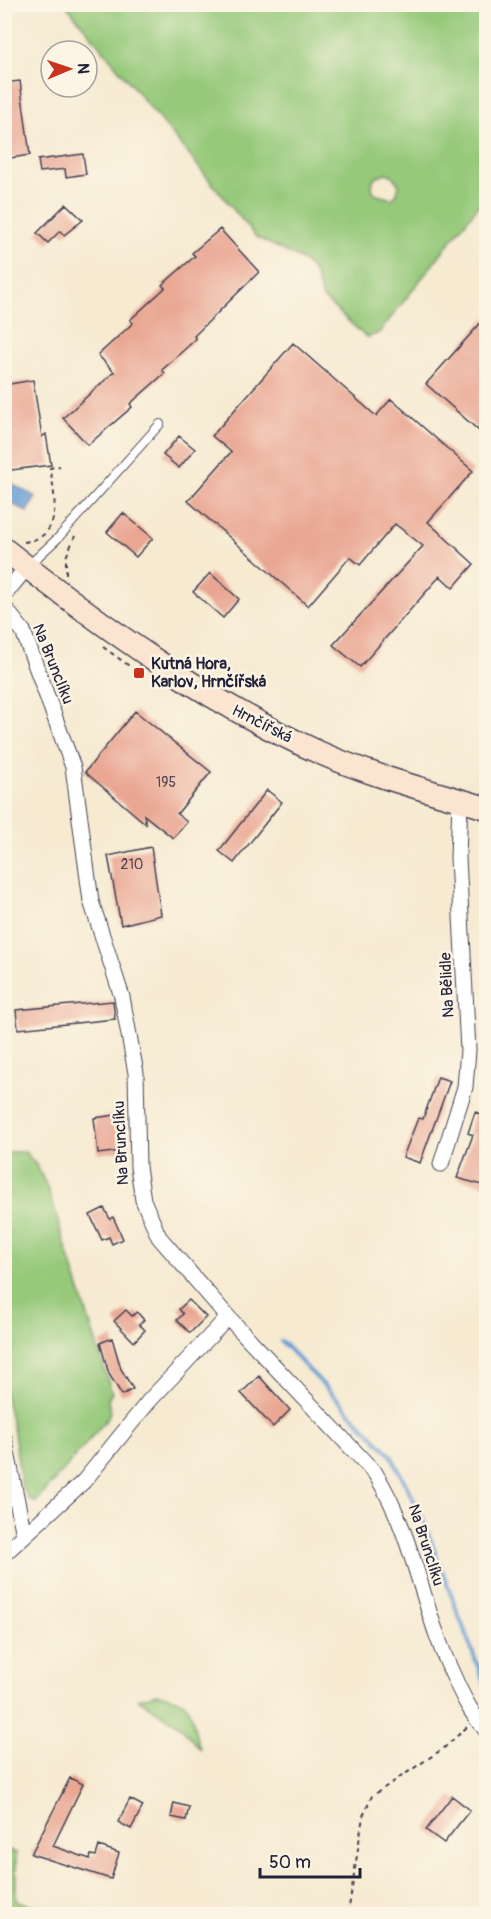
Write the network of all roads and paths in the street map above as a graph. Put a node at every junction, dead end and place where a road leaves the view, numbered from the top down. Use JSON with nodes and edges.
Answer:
{"nodes":[{"id":1,"x":160,"y":424,"type":"dead end"},
{"id":2,"x":60,"y":466,"type":"dead end"},
{"id":3,"x":75,"y":536,"type":"dead end"},
{"id":4,"x":11,"y":546,"type":"edge"},
{"id":5,"x":27,"y":567,"type":"junction"},
{"id":6,"x":71,"y":582,"type":"dead end"},
{"id":7,"x":4,"y":595,"type":"edge"},
{"id":8,"x":4,"y":607,"type":"edge"},
{"id":9,"x":459,"y":800,"type":"junction"},
{"id":10,"x":486,"y":808,"type":"edge"},
{"id":11,"x":441,"y":1164,"type":"dead end"},
{"id":12,"x":228,"y":1317,"type":"junction"},
{"id":13,"x":4,"y":1438,"type":"edge"},
{"id":14,"x":24,"y":1535,"type":"junction"},
{"id":15,"x":4,"y":1554,"type":"edge"},
{"id":16,"x":481,"y":1724,"type":"edge"},
{"id":17,"x":348,"y":1914,"type":"edge"}],
"edges":[{"from":1,"to":5,"type":"lane"},
{"from":2,"to":4,"type":"path"},
{"from":3,"to":6,"type":"path"},
{"from":4,"to":5,"type":"main road","name":"Hrnčířská"},
{"from":5,"to":7,"type":"street"},
{"from":5,"to":9,"type":"main road","name":"Hrnčířská"},
{"from":8,"to":12,"type":"street","name":"Na Brunclíku"},
{"from":9,"to":10,"type":"main road","name":"Hrnčířská"},
{"from":9,"to":11,"type":"street","name":"Na Bělidle"},
{"from":12,"to":14,"type":"street"},
{"from":12,"to":16,"type":"street","name":"Na Brunclíku"},
{"from":13,"to":14,"type":"street"},
{"from":14,"to":15,"type":"street"},
{"from":16,"to":17,"type":"path"}]}
